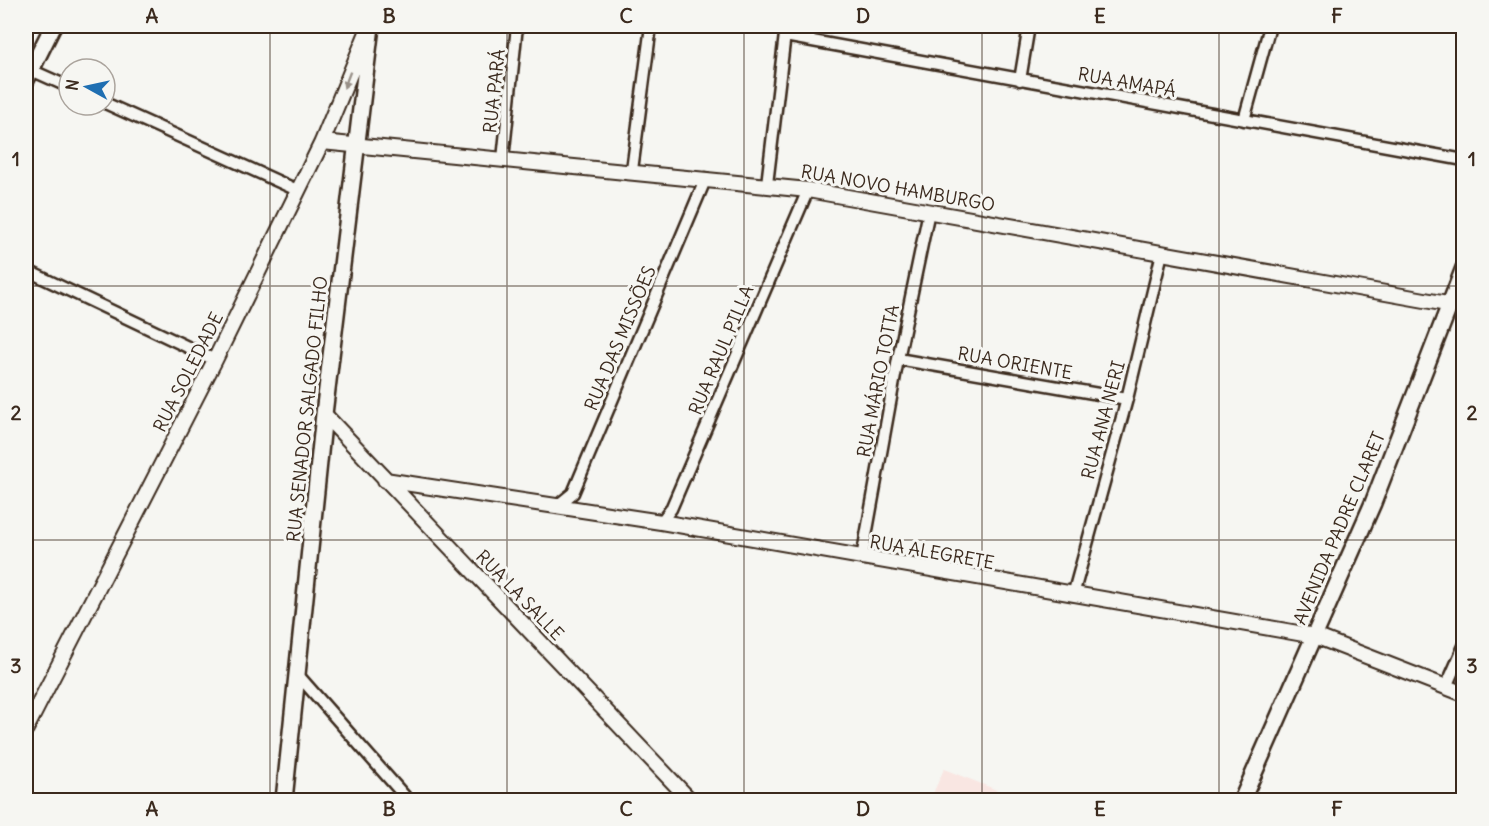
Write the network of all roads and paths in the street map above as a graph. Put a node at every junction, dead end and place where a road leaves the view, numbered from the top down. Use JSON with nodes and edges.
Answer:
{"nodes":[{"id":1,"x":53,"y":26,"type":"edge"},
{"id":2,"x":370,"y":26,"type":"edge"},
{"id":3,"x":517,"y":26,"type":"edge"},
{"id":4,"x":651,"y":26,"type":"edge"},
{"id":5,"x":1029,"y":26,"type":"edge"},
{"id":6,"x":1270,"y":26,"type":"edge"},
{"id":7,"x":785,"y":31,"type":"edge"},
{"id":8,"x":30,"y":65,"type":"edge"},
{"id":9,"x":57,"y":80,"type":"edge"},
{"id":10,"x":1020,"y":80,"type":"junction"},
{"id":11,"x":117,"y":109,"type":"edge"},
{"id":12,"x":1244,"y":120,"type":"junction"},
{"id":13,"x":322,"y":142,"type":"junction"},
{"id":14,"x":357,"y":145,"type":"junction"},
{"id":15,"x":503,"y":159,"type":"junction"},
{"id":16,"x":1464,"y":160,"type":"edge"},
{"id":17,"x":632,"y":170,"type":"junction"},
{"id":18,"x":706,"y":178,"type":"junction"},
{"id":19,"x":767,"y":184,"type":"junction"},
{"id":20,"x":297,"y":190,"type":"junction"},
{"id":21,"x":808,"y":190,"type":"junction"},
{"id":22,"x":929,"y":211,"type":"junction"},
{"id":23,"x":1162,"y":253,"type":"junction"},
{"id":24,"x":1464,"y":268,"type":"edge"},
{"id":25,"x":26,"y":270,"type":"edge"},
{"id":26,"x":1457,"y":305,"type":"edge"},
{"id":27,"x":898,"y":359,"type":"junction"},
{"id":28,"x":215,"y":360,"type":"junction"},
{"id":29,"x":1127,"y":399,"type":"junction"},
{"id":30,"x":324,"y":414,"type":"junction"},
{"id":31,"x":385,"y":480,"type":"junction"},
{"id":32,"x":557,"y":506,"type":"junction"},
{"id":33,"x":661,"y":522,"type":"junction"},
{"id":34,"x":862,"y":558,"type":"junction"},
{"id":35,"x":1073,"y":595,"type":"junction"},
{"id":36,"x":1315,"y":636,"type":"junction"},
{"id":37,"x":1464,"y":646,"type":"edge"},
{"id":38,"x":298,"y":675,"type":"junction"},
{"id":39,"x":1446,"y":687,"type":"junction"},
{"id":40,"x":1464,"y":694,"type":"edge"},
{"id":41,"x":26,"y":729,"type":"edge"},
{"id":42,"x":26,"y":796,"type":"edge"},
{"id":43,"x":285,"y":800,"type":"edge"},
{"id":44,"x":31,"y":801,"type":"edge"},
{"id":45,"x":408,"y":801,"type":"edge"},
{"id":46,"x":690,"y":801,"type":"edge"},
{"id":47,"x":1242,"y":801,"type":"edge"}],
"edges":[{"from":1,"to":8,"type":"main road"},
{"from":2,"to":13,"type":"street","name":"RUA SOLEDADE","one_way":true},
{"from":2,"to":14,"type":"main road","name":"RUA SENADOR SALGADO FILHO"},
{"from":3,"to":15,"type":"street","name":"RUA PARÁ"},
{"from":4,"to":17,"type":"street"},
{"from":5,"to":10,"type":"street"},
{"from":6,"to":12,"type":"street"},
{"from":7,"to":10,"type":"street","name":"RUA AMAPÁ"},
{"from":7,"to":19,"type":"street"},
{"from":8,"to":9,"type":"street"},
{"from":10,"to":12,"type":"street","name":"RUA AMAPÁ"},
{"from":11,"to":20,"type":"street"},
{"from":12,"to":16,"type":"street","name":"RUA AMAPÁ"},
{"from":13,"to":14,"type":"street","name":"RUA NOVO HAMBURGO"},
{"from":13,"to":20,"type":"street","name":"RUA SOLEDADE"},
{"from":14,"to":15,"type":"street","name":"RUA NOVO HAMBURGO"},
{"from":14,"to":30,"type":"main road","name":"RUA SENADOR SALGADO FILHO"},
{"from":15,"to":17,"type":"street","name":"RUA NOVO HAMBURGO"},
{"from":17,"to":18,"type":"street","name":"RUA NOVO HAMBURGO"},
{"from":18,"to":19,"type":"street","name":"RUA NOVO HAMBURGO"},
{"from":18,"to":32,"type":"street","name":"RUA DAS MISSÕES"},
{"from":19,"to":21,"type":"street","name":"RUA NOVO HAMBURGO"},
{"from":20,"to":28,"type":"street","name":"RUA SOLEDADE"},
{"from":21,"to":22,"type":"street","name":"RUA NOVO HAMBURGO"},
{"from":21,"to":33,"type":"street","name":"RUA RAUL PILLA"},
{"from":22,"to":23,"type":"street","name":"RUA NOVO HAMBURGO"},
{"from":22,"to":27,"type":"street","name":"RUA MÁRIO TOTTA"},
{"from":23,"to":26,"type":"street","name":"RUA NOVO HAMBURGO"},
{"from":23,"to":29,"type":"street","name":"RUA ANA NERI"},
{"from":24,"to":26,"type":"main road","name":"AVENIDA PADRE CLARET"},
{"from":25,"to":28,"type":"street"},
{"from":26,"to":36,"type":"main road","name":"AVENIDA PADRE CLARET"},
{"from":27,"to":29,"type":"street","name":"RUA ORIENTE"},
{"from":27,"to":34,"type":"street","name":"RUA MÁRIO TOTTA"},
{"from":28,"to":41,"type":"street","name":"RUA SOLEDADE"},
{"from":29,"to":35,"type":"street","name":"RUA ANA NERI"},
{"from":30,"to":31,"type":"street","name":"RUA LA SALLE"},
{"from":30,"to":38,"type":"main road","name":"RUA SENADOR SALGADO FILHO"},
{"from":31,"to":32,"type":"street","name":"RUA ALEGRETE"},
{"from":31,"to":46,"type":"street","name":"RUA LA SALLE"},
{"from":32,"to":33,"type":"street","name":"RUA ALEGRETE"},
{"from":33,"to":34,"type":"street","name":"RUA ALEGRETE"},
{"from":34,"to":35,"type":"street","name":"RUA ALEGRETE"},
{"from":35,"to":36,"type":"street","name":"RUA ALEGRETE"},
{"from":36,"to":39,"type":"street","name":"RUA ALEGRETE"},
{"from":36,"to":47,"type":"main road","name":"AVENIDA PADRE CLARET"},
{"from":37,"to":39,"type":"street"},
{"from":38,"to":43,"type":"main road","name":"RUA SENADOR SALGADO FILHO"},
{"from":38,"to":45,"type":"street"},
{"from":39,"to":40,"type":"street","name":"RUA ALEGRETE"},
{"from":42,"to":44,"type":"street"}]}
